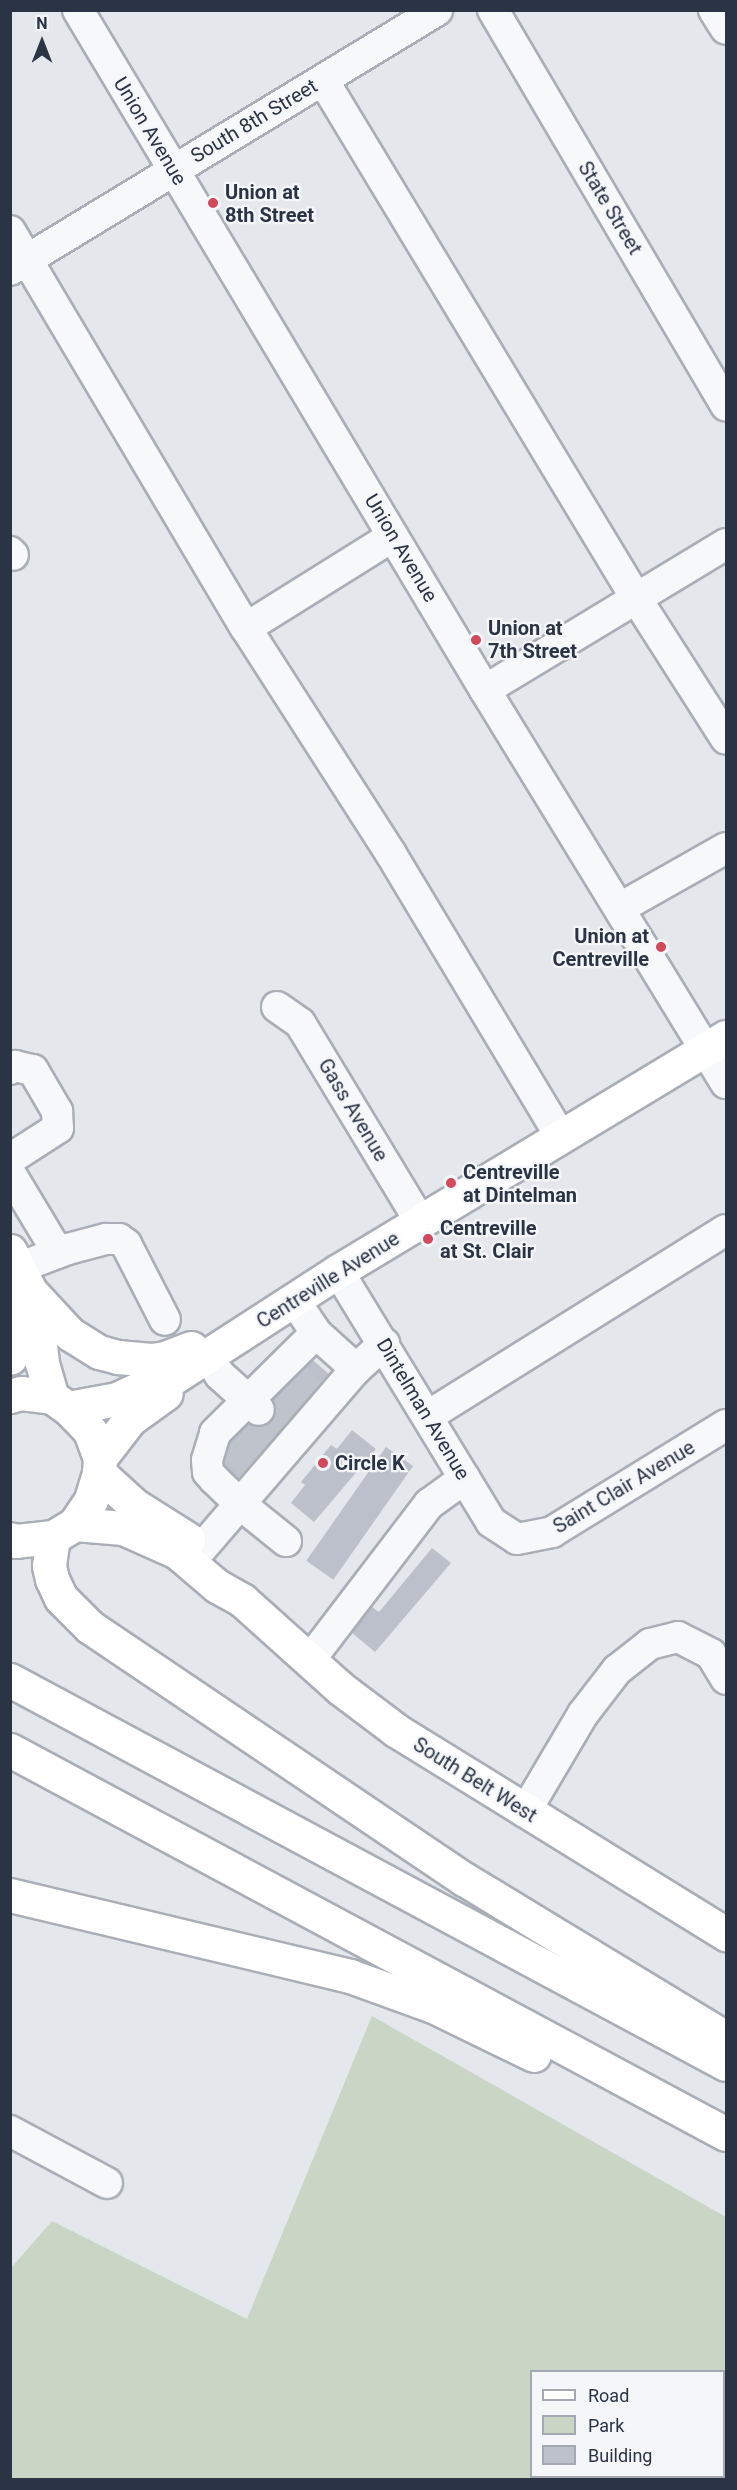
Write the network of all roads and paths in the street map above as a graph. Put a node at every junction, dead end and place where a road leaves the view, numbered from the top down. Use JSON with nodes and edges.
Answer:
{"nodes":[{"id":1,"x":78,"y":10,"type":"edge"},
{"id":2,"x":437,"y":10,"type":"edge"},
{"id":3,"x":493,"y":10,"type":"edge"},
{"id":4,"x":714,"y":10,"type":"edge"},
{"id":5,"x":726,"y":29,"type":"edge"},
{"id":6,"x":323,"y":80,"type":"junction"},
{"id":7,"x":173,"y":170,"type":"junction"},
{"id":8,"x":10,"y":231,"type":"edge"},
{"id":9,"x":19,"y":265,"type":"edge"},
{"id":10,"x":726,"y":405,"type":"edge"},
{"id":11,"x":393,"y":536,"type":"junction"},
{"id":12,"x":726,"y":544,"type":"edge"},
{"id":13,"x":636,"y":598,"type":"junction"},
{"id":14,"x":246,"y":628,"type":"junction"},
{"id":15,"x":485,"y":690,"type":"junction"},
{"id":16,"x":726,"y":739,"type":"edge"},
{"id":17,"x":726,"y":848,"type":"edge"},
{"id":18,"x":620,"y":908,"type":"junction"},
{"id":19,"x":277,"y":1006,"type":"dead end"},
{"id":20,"x":716,"y":1043,"type":"edge"},
{"id":21,"x":10,"y":1069,"type":"edge"},
{"id":22,"x":726,"y":1083,"type":"edge"},
{"id":23,"x":561,"y":1137,"type":"junction"},
{"id":24,"x":10,"y":1159,"type":"edge"},
{"id":25,"x":10,"y":1173,"type":"edge"},
{"id":26,"x":420,"y":1221,"type":"junction"},
{"id":27,"x":726,"y":1230,"type":"edge"},
{"id":28,"x":58,"y":1253,"type":"junction"},
{"id":29,"x":338,"y":1271,"type":"junction"},
{"id":30,"x":16,"y":1278,"type":"edge"},
{"id":31,"x":294,"y":1300,"type":"junction"},
{"id":32,"x":165,"y":1320,"type":"dead end"},
{"id":33,"x":316,"y":1333,"type":"junction"},
{"id":34,"x":384,"y":1344,"type":"junction"},
{"id":35,"x":217,"y":1351,"type":"junction"},
{"id":36,"x":10,"y":1358,"type":"edge"},
{"id":37,"x":356,"y":1369,"type":"junction"},
{"id":38,"x":176,"y":1376,"type":"junction"},
{"id":39,"x":10,"y":1396,"type":"edge"},
{"id":40,"x":60,"y":1402,"type":"junction"},
{"id":41,"x":428,"y":1416,"type":"junction"},
{"id":42,"x":271,"y":1420,"type":"junction"},
{"id":43,"x":726,"y":1425,"type":"edge"},
{"id":44,"x":100,"y":1465,"type":"junction"},
{"id":45,"x":465,"y":1478,"type":"junction"},
{"id":46,"x":240,"y":1504,"type":"junction"},
{"id":47,"x":64,"y":1530,"type":"junction"},
{"id":48,"x":10,"y":1539,"type":"edge"},
{"id":49,"x":517,"y":1539,"type":"joint"},
{"id":50,"x":286,"y":1540,"type":"dead end"},
{"id":51,"x":202,"y":1548,"type":"junction"},
{"id":52,"x":242,"y":1600,"type":"junction"},
{"id":53,"x":309,"y":1661,"type":"junction"},
{"id":54,"x":726,"y":1679,"type":"edge"},
{"id":55,"x":10,"y":1680,"type":"edge"},
{"id":56,"x":10,"y":1750,"type":"edge"},
{"id":57,"x":525,"y":1812,"type":"junction"},
{"id":58,"x":10,"y":1895,"type":"edge"},
{"id":59,"x":726,"y":1934,"type":"edge"},
{"id":60,"x":726,"y":2038,"type":"edge"},
{"id":61,"x":726,"y":2064,"type":"edge"},
{"id":62,"x":10,"y":2131,"type":"edge"},
{"id":63,"x":726,"y":2134,"type":"edge"},
{"id":64,"x":726,"y":2150,"type":"edge"},
{"id":65,"x":107,"y":2183,"type":"dead end"}],
"edges":[{"from":1,"to":7,"type":"street","name":"Union Avenue"},
{"from":2,"to":6,"type":"street","name":"South 8th Street"},
{"from":3,"to":10,"type":"street","name":"State Street"},
{"from":4,"to":5,"type":"street"},
{"from":6,"to":7,"type":"street","name":"South 8th Street"},
{"from":6,"to":13,"type":"street"},
{"from":7,"to":9,"type":"street","name":"South 8th Street"},
{"from":7,"to":11,"type":"street","name":"Union Avenue"},
{"from":8,"to":9,"type":"street"},
{"from":9,"to":14,"type":"street"},
{"from":11,"to":14,"type":"street"},
{"from":11,"to":15,"type":"street","name":"Union Avenue"},
{"from":12,"to":13,"type":"street"},
{"from":13,"to":15,"type":"street"},
{"from":13,"to":16,"type":"street"},
{"from":14,"to":23,"type":"street"},
{"from":15,"to":18,"type":"street","name":"Union Avenue"},
{"from":17,"to":18,"type":"street"},
{"from":18,"to":20,"type":"street","name":"Union Avenue"},
{"from":19,"to":26,"type":"street","name":"Gass Avenue"},
{"from":20,"to":22,"type":"street","name":"Union Avenue"},
{"from":20,"to":23,"type":"main road","name":"Centreville Avenue"},
{"from":21,"to":24,"type":"street"},
{"from":23,"to":26,"type":"main road","name":"Centreville Avenue"},
{"from":25,"to":28,"type":"street"},
{"from":26,"to":29,"type":"main road","name":"Centreville Avenue"},
{"from":27,"to":41,"type":"street"},
{"from":28,"to":30,"type":"street"},
{"from":28,"to":32,"type":"street"},
{"from":29,"to":31,"type":"main road","name":"Centreville Avenue"},
{"from":29,"to":34,"type":"street","name":"Dintelman Avenue"},
{"from":30,"to":35,"type":"main road"},
{"from":30,"to":36,"type":"main road"},
{"from":30,"to":40,"type":"main road","name":"South Belt West"},
{"from":31,"to":33,"type":"street"},
{"from":31,"to":35,"type":"main road","name":"Centreville Avenue"},
{"from":33,"to":37,"type":"street"},
{"from":33,"to":42,"type":"street"},
{"from":34,"to":37,"type":"street"},
{"from":34,"to":41,"type":"street","name":"Dintelman Avenue"},
{"from":35,"to":38,"type":"main road","name":"Centreville Avenue"},
{"from":35,"to":42,"type":"street"},
{"from":37,"to":42,"type":"street"},
{"from":38,"to":40,"type":"main road","name":"Centreville Avenue"},
{"from":38,"to":44,"type":"main road","name":"Centreville Avenue"},
{"from":39,"to":40,"type":"main road"},
{"from":40,"to":44,"type":"main road","name":"South Belt West"},
{"from":41,"to":45,"type":"street","name":"Dintelman Avenue"},
{"from":42,"to":46,"type":"street"},
{"from":42,"to":46,"type":"street"},
{"from":43,"to":49,"type":"street","name":"Saint Clair Avenue"},
{"from":44,"to":47,"type":"main road"},
{"from":44,"to":51,"type":"main road","name":"South Belt West"},
{"from":45,"to":49,"type":"street","name":"Dintelman Avenue"},
{"from":45,"to":53,"type":"street"},
{"from":46,"to":50,"type":"street"},
{"from":46,"to":51,"type":"street"},
{"from":47,"to":48,"type":"main road","name":"South Belt West"},
{"from":47,"to":52,"type":"main road","name":"South Belt West"},
{"from":47,"to":60,"type":"main road"},
{"from":51,"to":52,"type":"main road","name":"South Belt West"},
{"from":52,"to":53,"type":"main road","name":"South Belt West"},
{"from":53,"to":57,"type":"main road","name":"South Belt West"},
{"from":54,"to":57,"type":"street"},
{"from":55,"to":61,"type":"main road"},
{"from":56,"to":63,"type":"main road"},
{"from":57,"to":59,"type":"main road","name":"South Belt West"},
{"from":58,"to":64,"type":"main road"},
{"from":62,"to":65,"type":"street"}]}
